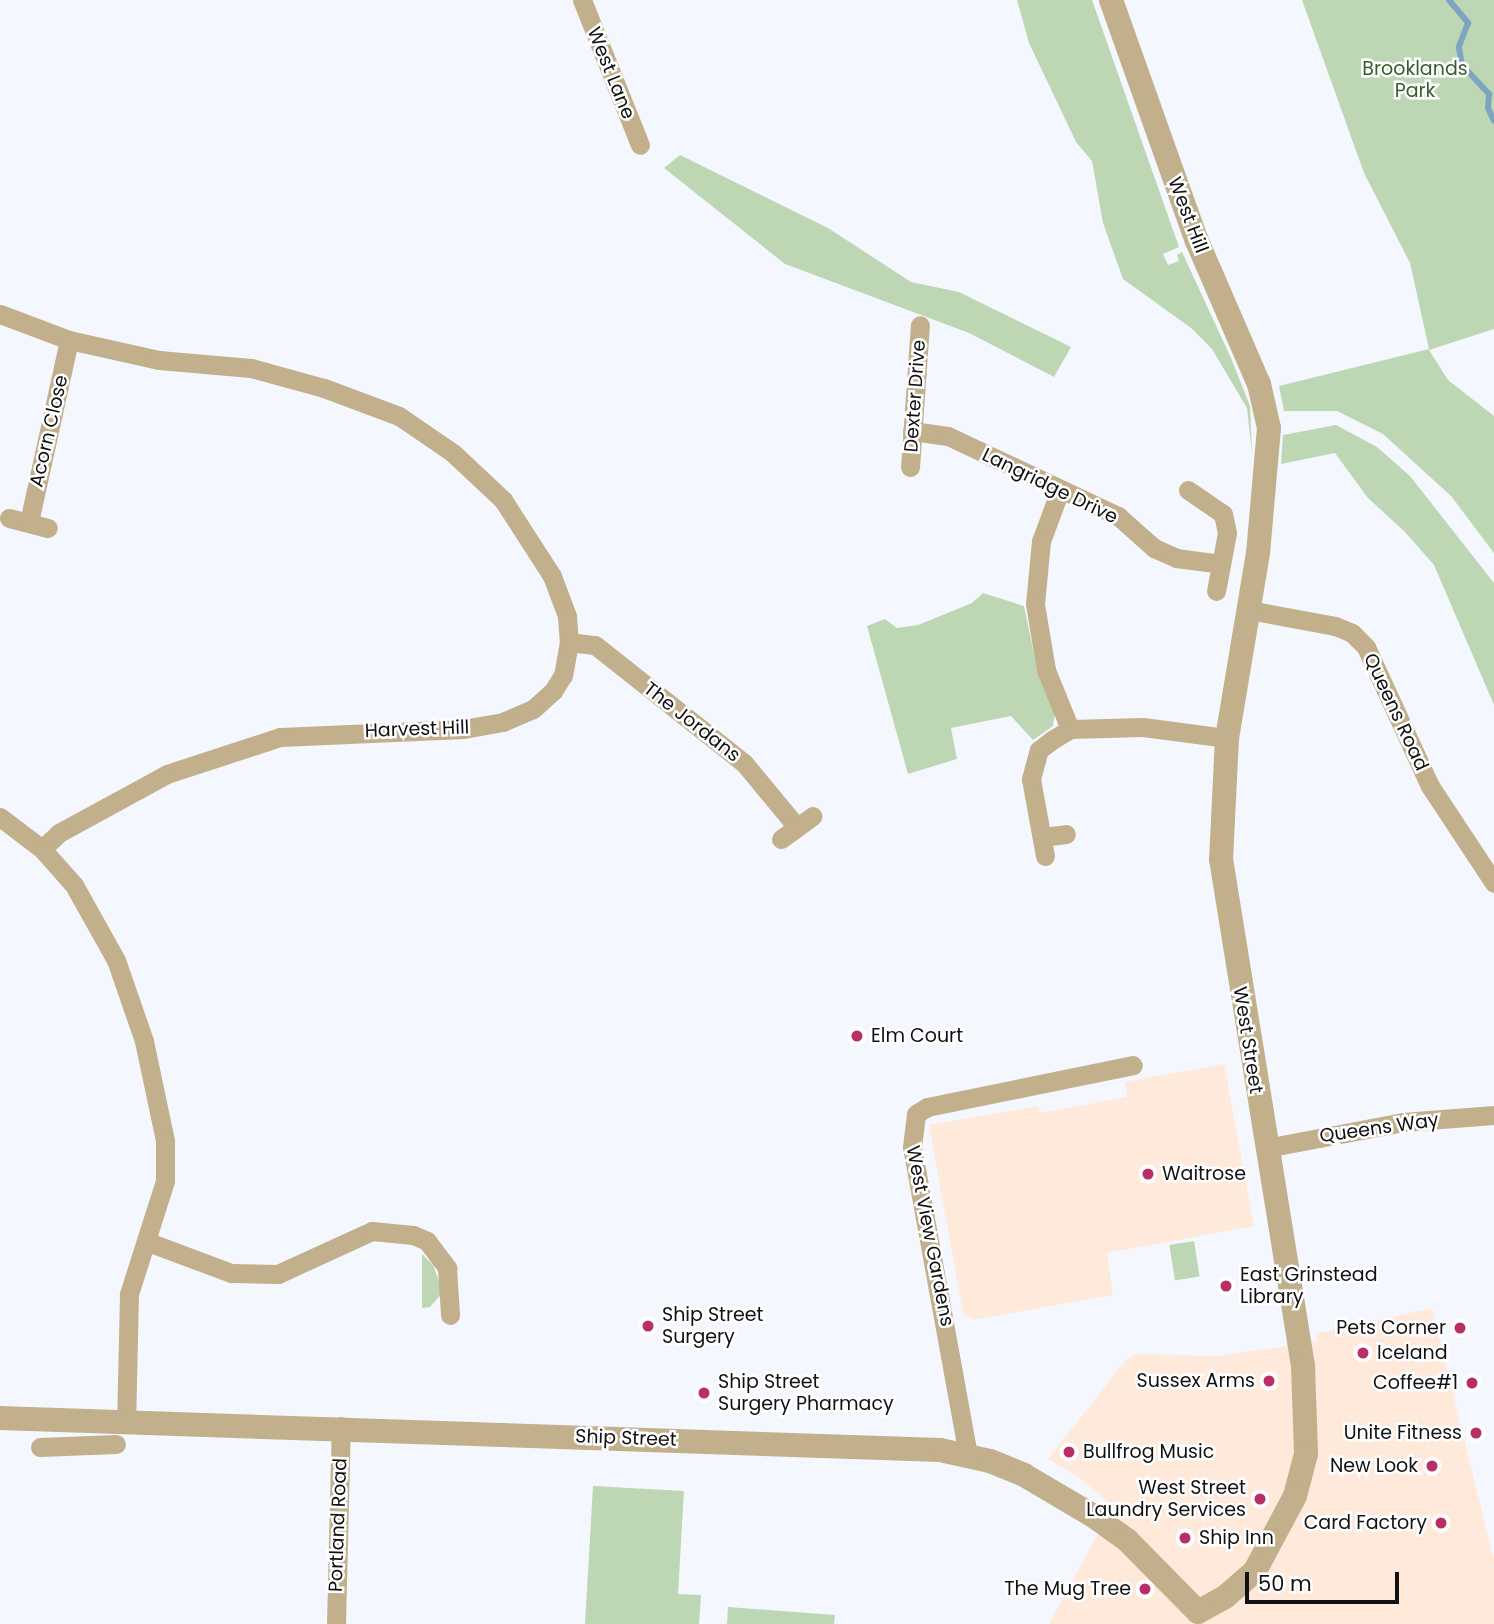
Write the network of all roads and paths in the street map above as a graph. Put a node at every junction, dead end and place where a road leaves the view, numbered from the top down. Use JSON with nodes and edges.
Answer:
{"nodes":[{"id":1,"x":582,"y":0,"type":"edge"},
{"id":2,"x":1111,"y":0,"type":"edge"},
{"id":3,"x":640,"y":145,"type":"dead end"},
{"id":4,"x":0,"y":314,"type":"edge"},
{"id":5,"x":920,"y":326,"type":"dead end"},
{"id":6,"x":69,"y":340,"type":"junction"},
{"id":7,"x":1269,"y":428,"type":"joint"},
{"id":8,"x":912,"y":431,"type":"junction"},
{"id":9,"x":910,"y":467,"type":"dead end"},
{"id":10,"x":1060,"y":490,"type":"junction"},
{"id":11,"x":1188,"y":490,"type":"dead end"},
{"id":12,"x":9,"y":518,"type":"dead end"},
{"id":13,"x":29,"y":522,"type":"junction"},
{"id":14,"x":48,"y":528,"type":"dead end"},
{"id":15,"x":1221,"y":564,"type":"junction"},
{"id":16,"x":1216,"y":590,"type":"dead end"},
{"id":17,"x":1249,"y":610,"type":"junction"},
{"id":18,"x":569,"y":642,"type":"junction"},
{"id":19,"x":1070,"y":729,"type":"junction"},
{"id":20,"x":1227,"y":738,"type":"junction"},
{"id":21,"x":0,"y":817,"type":"edge"},
{"id":22,"x":1066,"y":834,"type":"dead end"},
{"id":23,"x":781,"y":839,"type":"dead end"},
{"id":24,"x":42,"y":849,"type":"junction"},
{"id":25,"x":1494,"y":883,"type":"edge"},
{"id":26,"x":1133,"y":1065,"type":"dead end"},
{"id":27,"x":1494,"y":1115,"type":"edge"},
{"id":28,"x":1266,"y":1148,"type":"junction"},
{"id":29,"x":148,"y":1242,"type":"junction"},
{"id":30,"x":450,"y":1315,"type":"dead end"},
{"id":31,"x":0,"y":1418,"type":"edge"},
{"id":32,"x":341,"y":1426,"type":"junction"},
{"id":33,"x":79,"y":1433,"type":"junction"},
{"id":34,"x":121,"y":1433,"type":"junction"},
{"id":35,"x":40,"y":1447,"type":"dead end"},
{"id":36,"x":968,"y":1455,"type":"junction"},
{"id":37,"x":1195,"y":1618,"type":"edge"},
{"id":38,"x":336,"y":1624,"type":"edge"}],
"edges":[{"from":1,"to":3,"type":"street","name":"West Lane"},
{"from":2,"to":7,"type":"street","name":"West Hill"},
{"from":4,"to":6,"type":"street","name":"Harvest Hill"},
{"from":5,"to":8,"type":"street","name":"Dexter Drive"},
{"from":6,"to":13,"type":"street","name":"Acorn Close"},
{"from":6,"to":18,"type":"street","name":"Harvest Hill"},
{"from":7,"to":17,"type":"street","name":"West Street"},
{"from":8,"to":9,"type":"street","name":"Dexter Drive"},
{"from":8,"to":10,"type":"street","name":"Langridge Drive"},
{"from":10,"to":15,"type":"street","name":"Langridge Drive"},
{"from":10,"to":19,"type":"street"},
{"from":11,"to":15,"type":"street"},
{"from":12,"to":13,"type":"street"},
{"from":13,"to":14,"type":"street"},
{"from":15,"to":16,"type":"street"},
{"from":17,"to":20,"type":"street","name":"West Street"},
{"from":17,"to":25,"type":"street","name":"Queens Road"},
{"from":18,"to":23,"type":"street","name":"The Jordans"},
{"from":18,"to":24,"type":"street","name":"Harvest Hill"},
{"from":19,"to":20,"type":"street"},
{"from":19,"to":22,"type":"street"},
{"from":20,"to":28,"type":"street","name":"West Street"},
{"from":21,"to":24,"type":"street"},
{"from":24,"to":29,"type":"street"},
{"from":26,"to":36,"type":"street","name":"West View Gardens"},
{"from":27,"to":28,"type":"street","name":"Queens Way"},
{"from":28,"to":37,"type":"street","name":"West Street"},
{"from":29,"to":30,"type":"street"},
{"from":29,"to":34,"type":"street"},
{"from":31,"to":33,"type":"street","name":"Ship Street"},
{"from":32,"to":34,"type":"street","name":"Ship Street"},
{"from":32,"to":36,"type":"street","name":"Ship Street"},
{"from":32,"to":38,"type":"street","name":"Portland Road"},
{"from":33,"to":34,"type":"street","name":"Ship Street"},
{"from":33,"to":35,"type":"street"},
{"from":36,"to":37,"type":"street","name":"Ship Street"}]}
